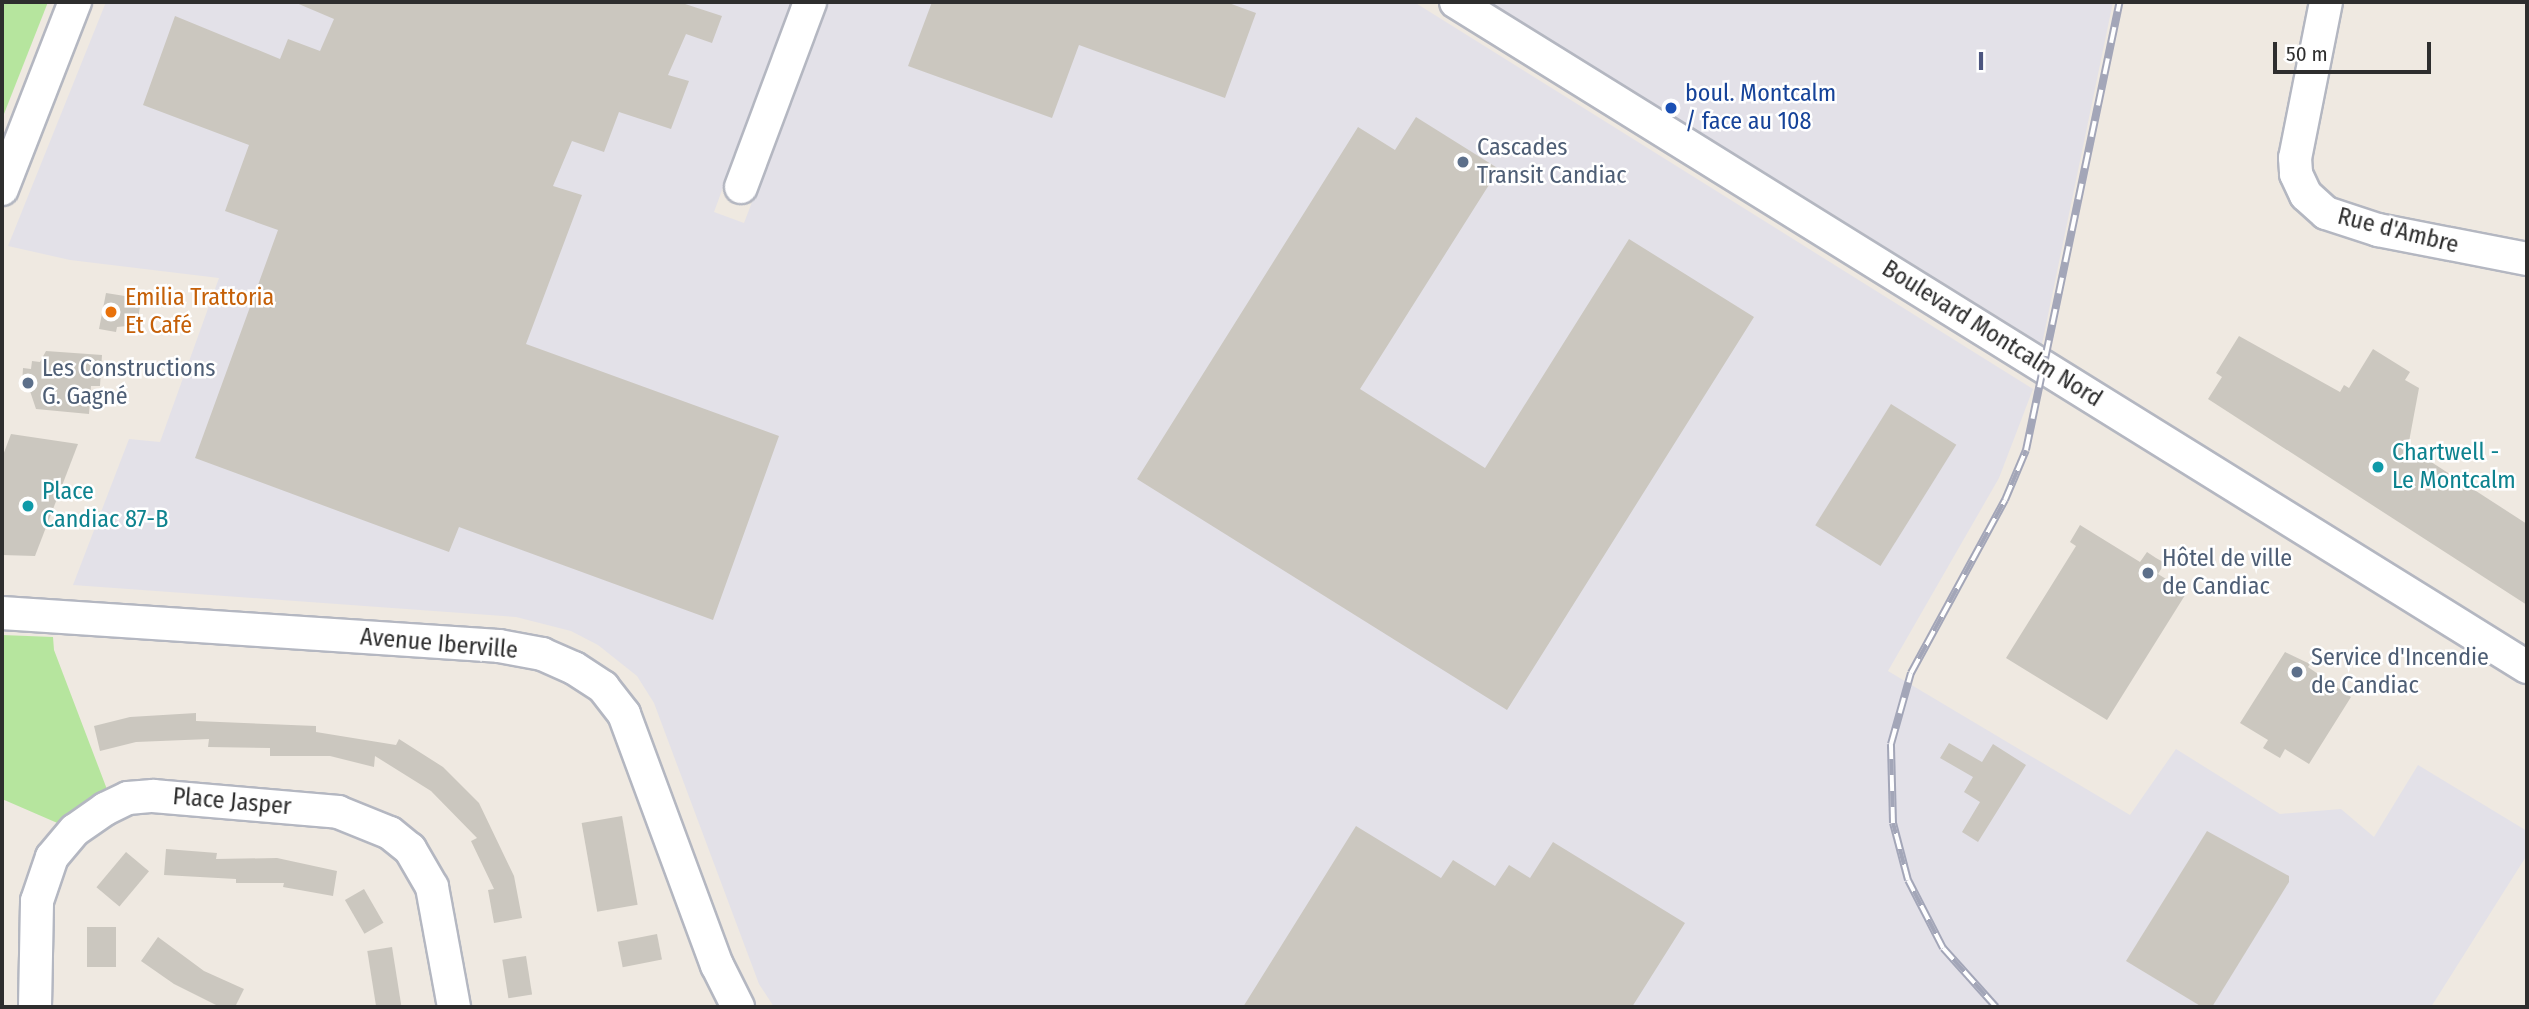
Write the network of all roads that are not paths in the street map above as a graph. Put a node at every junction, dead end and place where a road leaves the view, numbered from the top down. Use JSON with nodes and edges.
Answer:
{"nodes":[{"id":1,"x":75,"y":2,"type":"edge"},
{"id":2,"x":810,"y":2,"type":"edge"},
{"id":3,"x":1456,"y":2,"type":"edge"},
{"id":4,"x":2326,"y":2,"type":"edge"},
{"id":5,"x":741,"y":187,"type":"dead end"},
{"id":6,"x":2,"y":189,"type":"edge"},
{"id":7,"x":2527,"y":259,"type":"edge"},
{"id":8,"x":2,"y":613,"type":"edge"},
{"id":9,"x":2527,"y":667,"type":"edge"},
{"id":10,"x":717,"y":965,"type":"junction"},
{"id":11,"x":35,"y":1007,"type":"edge"},
{"id":12,"x":454,"y":1007,"type":"edge"},
{"id":13,"x":720,"y":1007,"type":"edge"},
{"id":14,"x":738,"y":1007,"type":"edge"}],
"edges":[{"from":1,"to":6,"type":"street"},
{"from":2,"to":5,"type":"street"},
{"from":3,"to":9,"type":"street","name":"Boulevard Montcalm Nord"},
{"from":4,"to":7,"type":"street","name":"Rue d'Ambre"},
{"from":8,"to":10,"type":"street","name":"Avenue Iberville"},
{"from":10,"to":13,"type":"street"},
{"from":10,"to":14,"type":"street","name":"Avenue Iberville"},
{"from":11,"to":12,"type":"street","name":"Place Jasper"}]}
